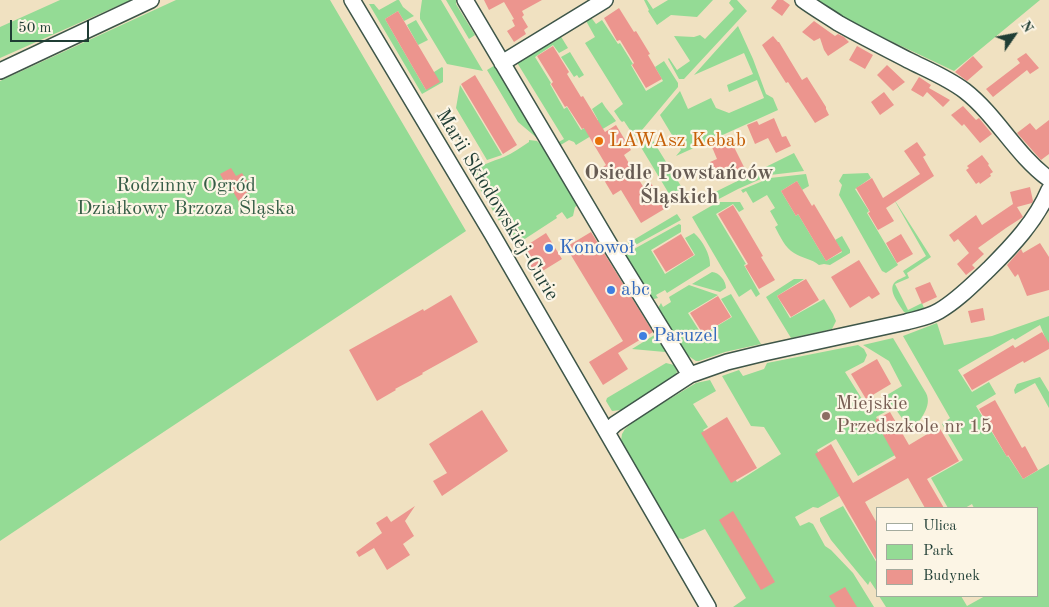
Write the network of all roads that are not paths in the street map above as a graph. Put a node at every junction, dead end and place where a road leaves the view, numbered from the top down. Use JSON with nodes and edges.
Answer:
{"nodes":[{"id":1,"x":151,"y":0,"type":"edge"},
{"id":2,"x":352,"y":0,"type":"edge"},
{"id":3,"x":465,"y":0,"type":"edge"},
{"id":4,"x":606,"y":0,"type":"edge"},
{"id":5,"x":803,"y":0,"type":"edge"},
{"id":6,"x":502,"y":63,"type":"junction"},
{"id":7,"x":0,"y":71,"type":"edge"},
{"id":8,"x":1049,"y":179,"type":"edge"},
{"id":9,"x":1049,"y":190,"type":"edge"},
{"id":10,"x":690,"y":375,"type":"junction"},
{"id":11,"x":607,"y":432,"type":"junction"},
{"id":12,"x":708,"y":607,"type":"edge"}],
"edges":[{"from":1,"to":7,"type":"street"},
{"from":2,"to":11,"type":"street","name":"Marii Skłodowskiej-Curie"},
{"from":3,"to":6,"type":"street"},
{"from":4,"to":6,"type":"street"},
{"from":5,"to":8,"type":"street"},
{"from":6,"to":10,"type":"street"},
{"from":9,"to":10,"type":"street"},
{"from":10,"to":11,"type":"street"},
{"from":11,"to":12,"type":"street","name":"Marii Skłodowskiej-Curie"}]}
